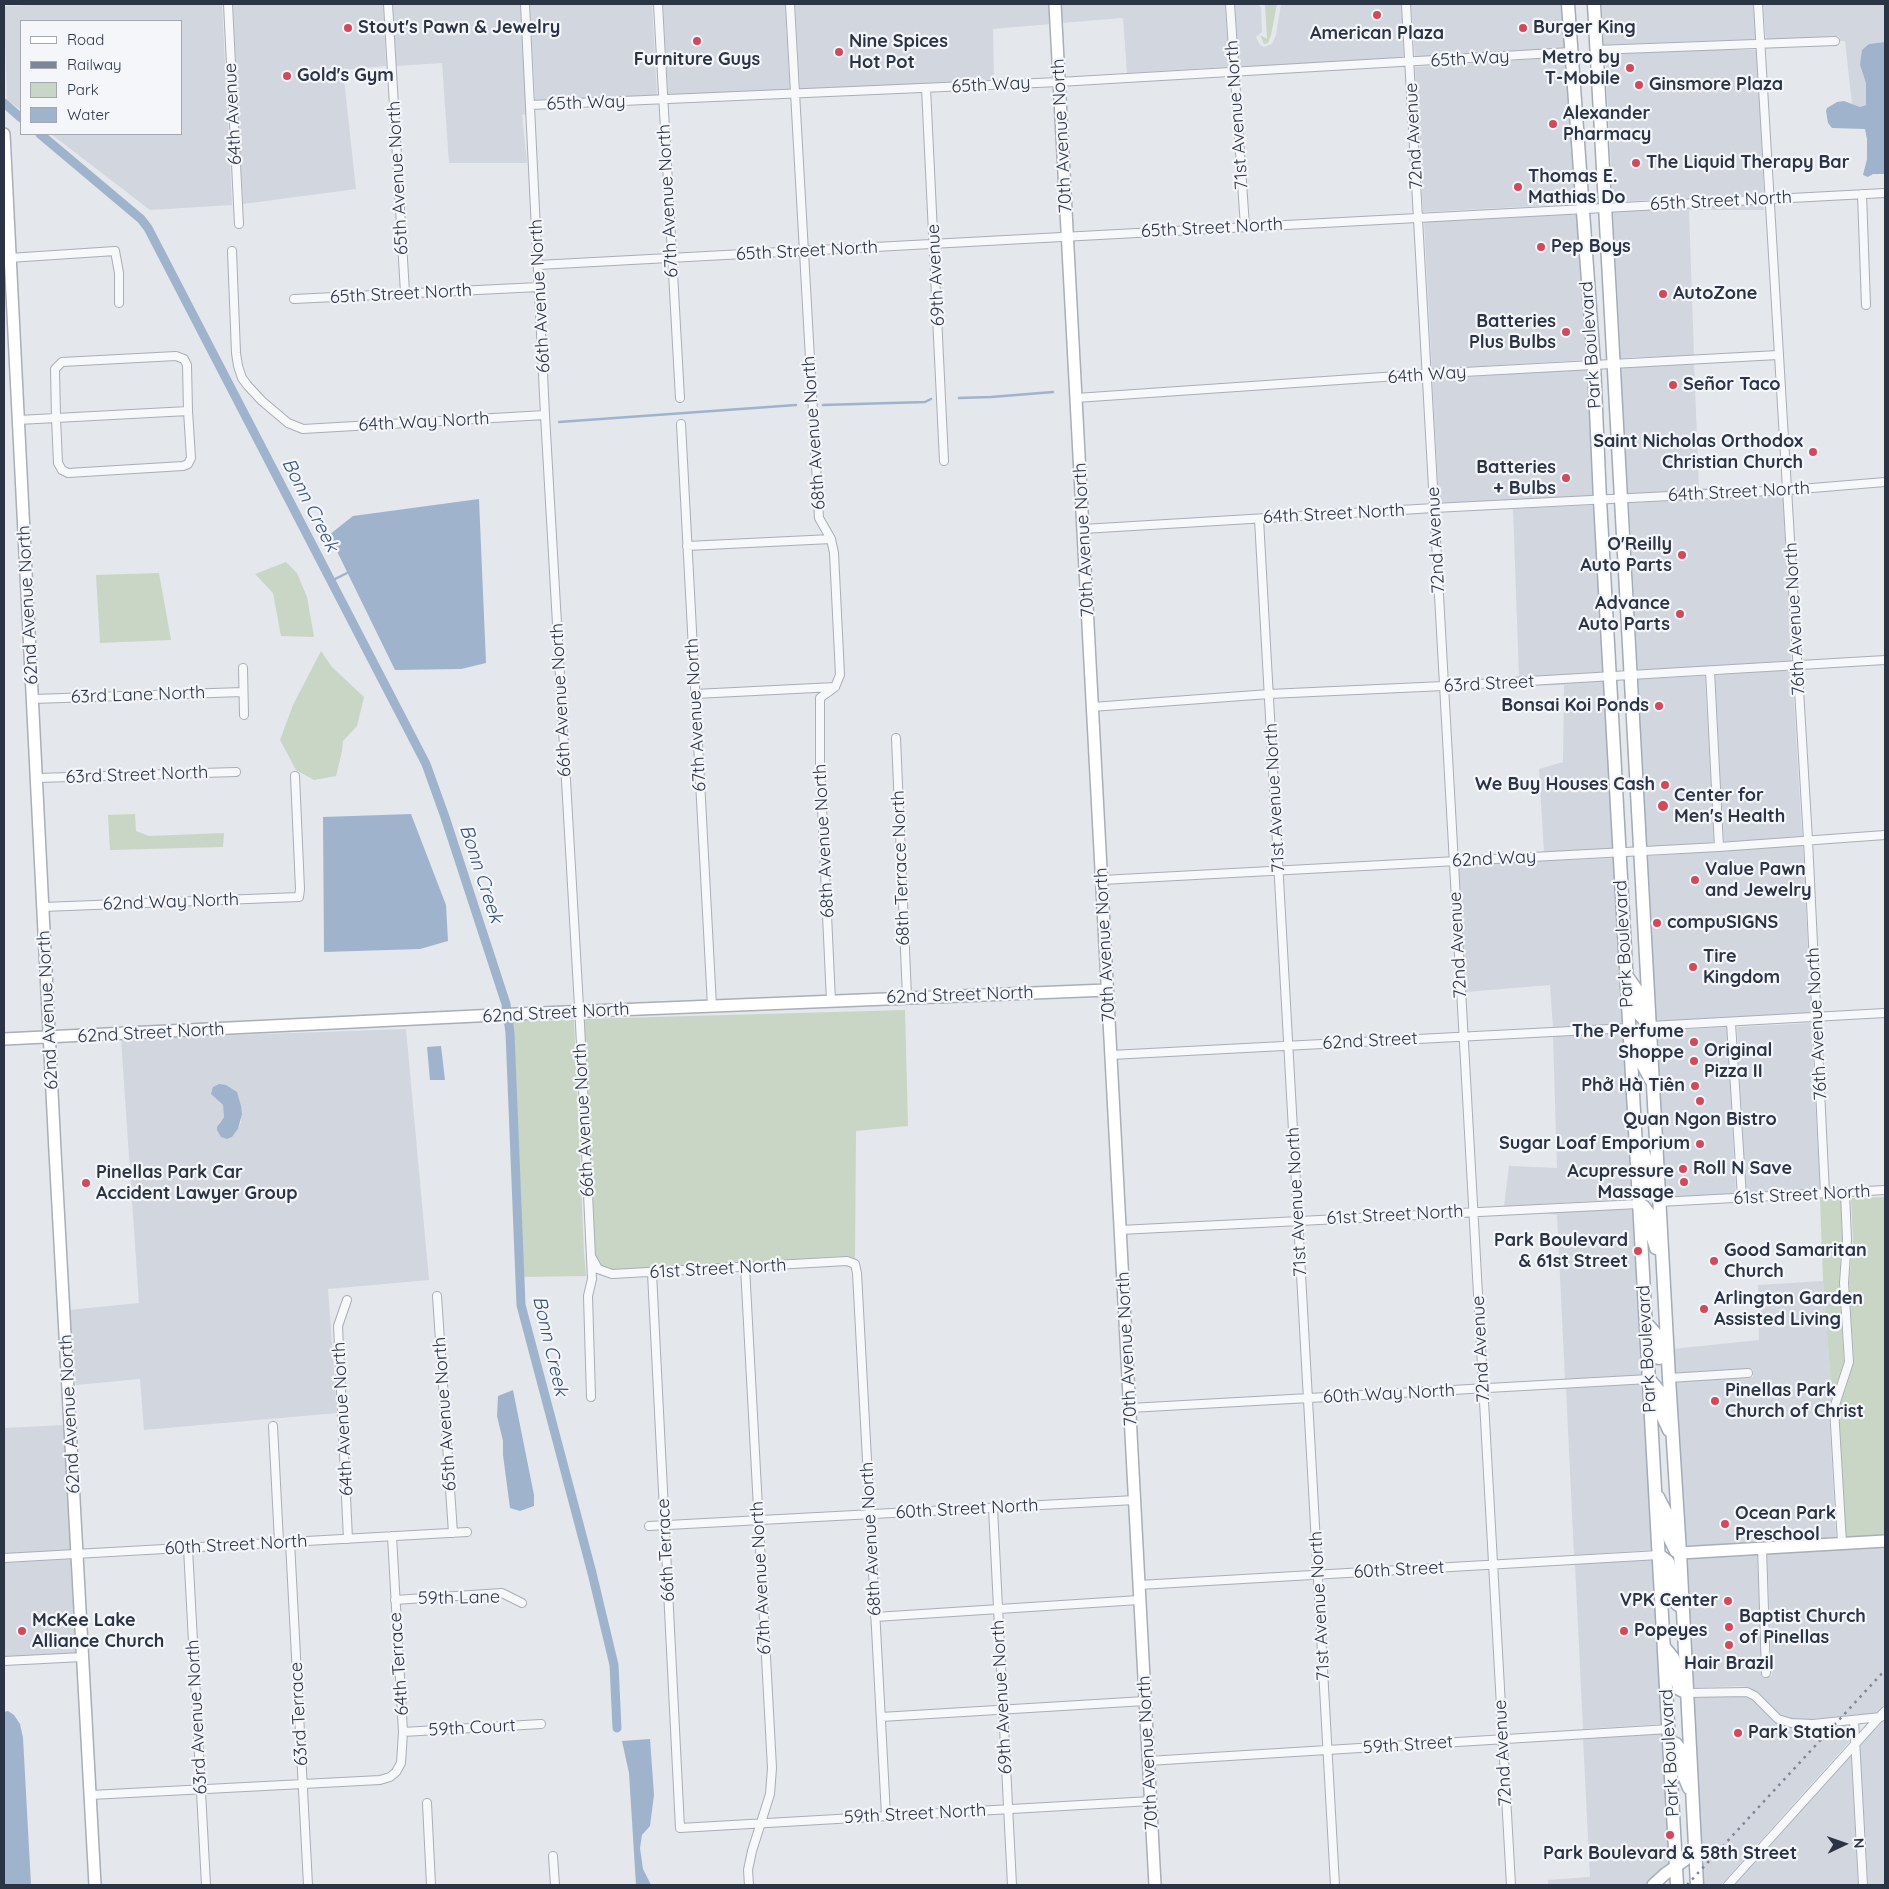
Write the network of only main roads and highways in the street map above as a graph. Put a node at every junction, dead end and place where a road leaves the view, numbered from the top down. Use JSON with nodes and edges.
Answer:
{"nodes":[{"id":1,"x":1568,"y":4,"type":"edge"},
{"id":2,"x":1594,"y":4,"type":"edge"},
{"id":3,"x":1626,"y":975,"type":"junction"},
{"id":4,"x":1650,"y":1026,"type":"junction"},
{"id":5,"x":1629,"y":1028,"type":"junction"},
{"id":6,"x":1653,"y":1084,"type":"junction"},
{"id":7,"x":1635,"y":1140,"type":"junction"},
{"id":8,"x":1659,"y":1202,"type":"junction"},
{"id":9,"x":1639,"y":1204,"type":"junction"},
{"id":10,"x":1662,"y":1258,"type":"junction"},
{"id":11,"x":1646,"y":1323,"type":"junction"},
{"id":12,"x":1669,"y":1378,"type":"junction"},
{"id":13,"x":1649,"y":1379,"type":"junction"},
{"id":14,"x":1672,"y":1435,"type":"junction"},
{"id":15,"x":1655,"y":1493,"type":"junction"},
{"id":16,"x":1680,"y":1553,"type":"junction"},
{"id":17,"x":1658,"y":1555,"type":"junction"},
{"id":18,"x":1682,"y":1608,"type":"junction"},
{"id":19,"x":1664,"y":1647,"type":"junction"},
{"id":20,"x":1687,"y":1693,"type":"junction"},
{"id":21,"x":1669,"y":1742,"type":"junction"},
{"id":22,"x":1692,"y":1792,"type":"junction"},
{"id":23,"x":1677,"y":1885,"type":"edge"},
{"id":24,"x":1697,"y":1885,"type":"edge"}],
"edges":[{"from":1,"to":3,"type":"main road","name":"Park Boulevard"},
{"from":2,"to":4,"type":"main road","name":"Park Boulevard"},
{"from":3,"to":4,"type":"main road"},
{"from":3,"to":5,"type":"main road","name":"Park Boulevard"},
{"from":4,"to":6,"type":"main road","name":"Park Boulevard"},
{"from":5,"to":6,"type":"main road"},
{"from":5,"to":7,"type":"main road","name":"Park Boulevard"},
{"from":6,"to":8,"type":"main road","name":"Park Boulevard"},
{"from":7,"to":8,"type":"main road"},
{"from":7,"to":9,"type":"main road","name":"Park Boulevard"},
{"from":8,"to":10,"type":"main road","name":"Park Boulevard"},
{"from":9,"to":10,"type":"main road"},
{"from":9,"to":11,"type":"main road","name":"Park Boulevard"},
{"from":10,"to":12,"type":"main road","name":"Park Boulevard"},
{"from":11,"to":12,"type":"main road"},
{"from":11,"to":13,"type":"main road","name":"Park Boulevard"},
{"from":12,"to":14,"type":"main road","name":"Park Boulevard"},
{"from":13,"to":14,"type":"main road"},
{"from":13,"to":15,"type":"main road","name":"Park Boulevard"},
{"from":14,"to":16,"type":"main road","name":"Park Boulevard"},
{"from":15,"to":16,"type":"main road"},
{"from":15,"to":17,"type":"main road","name":"Park Boulevard"},
{"from":16,"to":18,"type":"main road","name":"Park Boulevard"},
{"from":17,"to":18,"type":"main road"},
{"from":17,"to":19,"type":"main road","name":"Park Boulevard"},
{"from":18,"to":20,"type":"main road","name":"Park Boulevard"},
{"from":19,"to":20,"type":"main road"},
{"from":19,"to":21,"type":"main road","name":"Park Boulevard"},
{"from":20,"to":22,"type":"main road","name":"Park Boulevard"},
{"from":21,"to":22,"type":"main road"},
{"from":21,"to":23,"type":"main road","name":"Park Boulevard"},
{"from":22,"to":24,"type":"main road","name":"Park Boulevard"}]}
